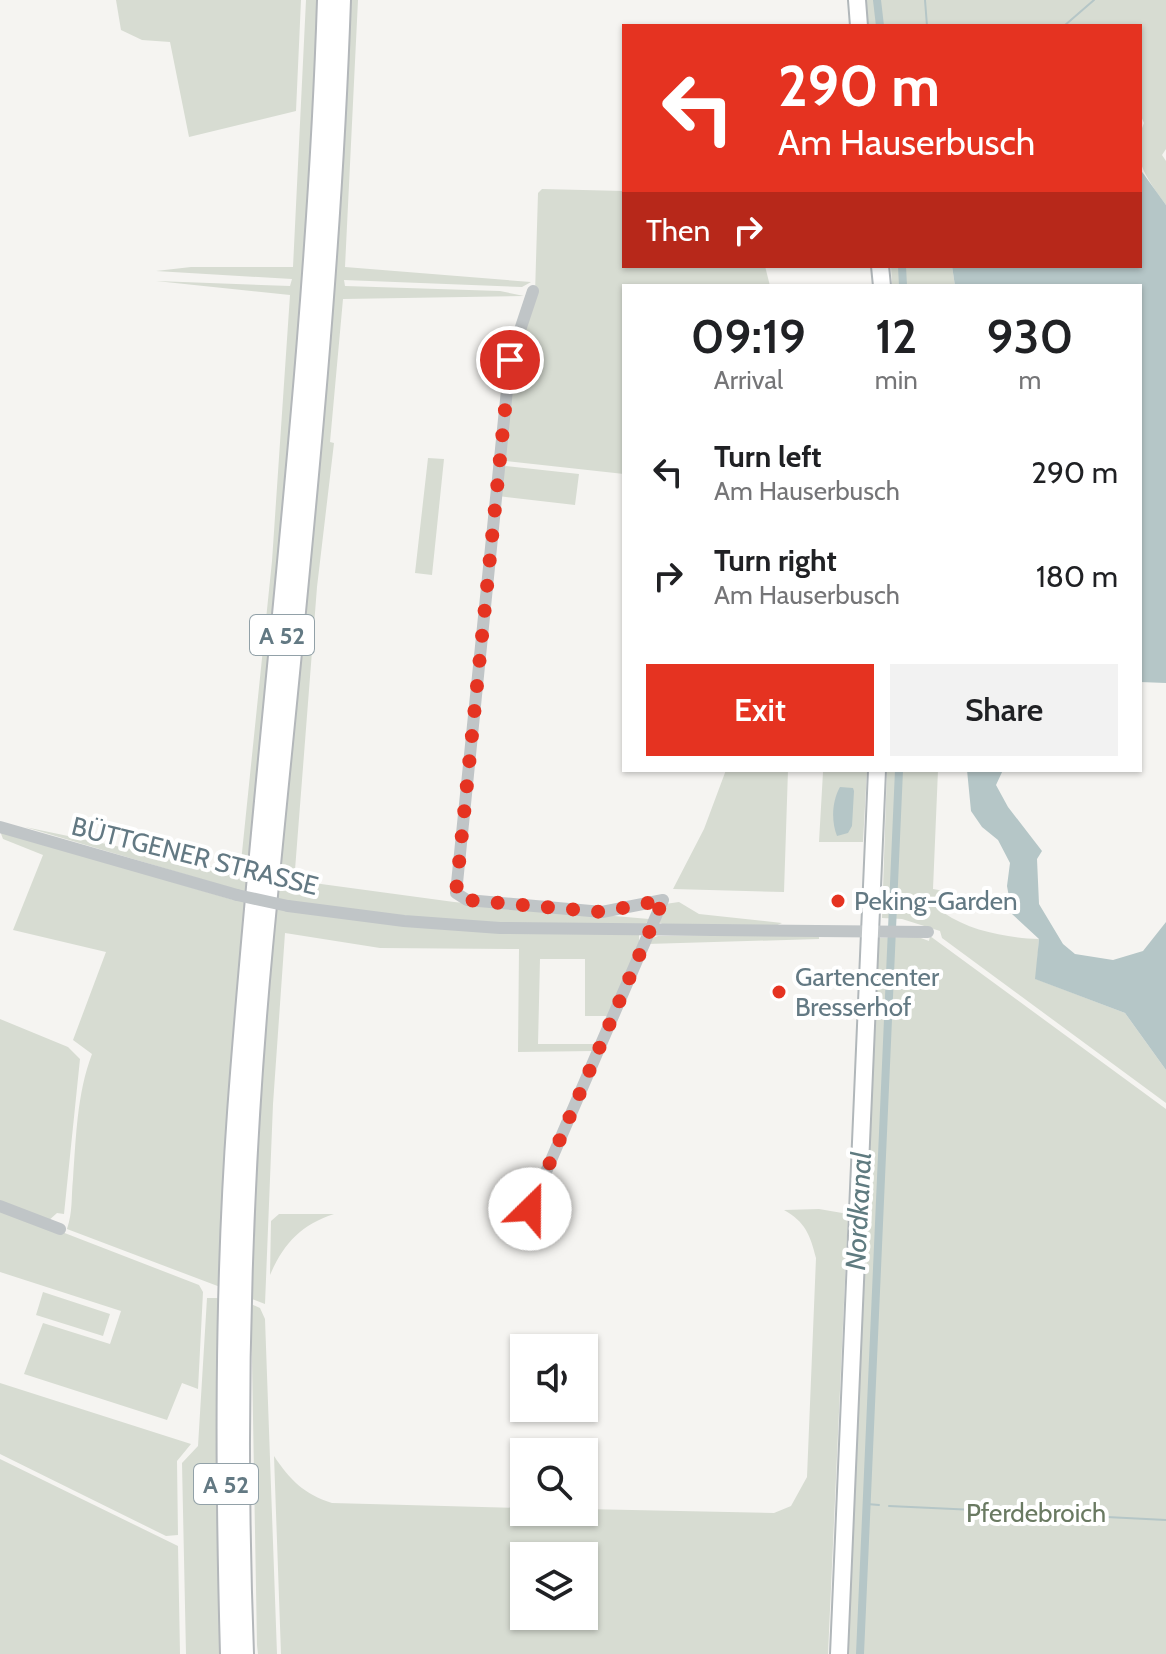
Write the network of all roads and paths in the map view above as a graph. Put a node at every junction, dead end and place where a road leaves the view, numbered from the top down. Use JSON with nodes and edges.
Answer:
{"nodes":[{"id":1,"x":327,"y":0,"type":"edge"},
{"id":2,"x":341,"y":0,"type":"edge"},
{"id":3,"x":857,"y":0,"type":"edge"},
{"id":4,"x":859,"y":24,"type":"edge"},
{"id":5,"x":533,"y":291,"type":"dead end"},
{"id":6,"x":877,"y":772,"type":"edge"},
{"id":7,"x":0,"y":827,"type":"edge"},
{"id":8,"x":870,"y":929,"type":"junction"},
{"id":9,"x":649,"y":930,"type":"junction"},
{"id":10,"x":928,"y":932,"type":"dead end"},
{"id":11,"x":0,"y":1206,"type":"edge"},
{"id":12,"x":530,"y":1209,"type":"dead end"},
{"id":13,"x":60,"y":1229,"type":"dead end"},
{"id":14,"x":236,"y":1270,"type":"junction"},
{"id":15,"x":235,"y":1317,"type":"junction"},
{"id":16,"x":243,"y":1619,"type":"junction"},
{"id":17,"x":230,"y":1654,"type":"edge"},
{"id":18,"x":244,"y":1654,"type":"edge"},
{"id":19,"x":252,"y":1654,"type":"edge"},
{"id":20,"x":839,"y":1654,"type":"edge"}],
"edges":[{"from":1,"to":14,"type":"highway","number":"A 52"},
{"from":2,"to":14,"type":"highway","number":"A 52"},
{"from":3,"to":4,"type":"main road"},
{"from":5,"to":9,"type":"street"},
{"from":6,"to":8,"type":"main road"},
{"from":7,"to":9,"type":"street","name":"BÜTTGENER STRASSE","bridge":true},
{"from":8,"to":9,"type":"street","name":"BÜTTGENER STRASSE"},
{"from":8,"to":10,"type":"street","name":"BÜTTGENER STRASSE"},
{"from":8,"to":20,"type":"main road"},
{"from":9,"to":12,"type":"street"},
{"from":11,"to":13,"type":"street"},
{"from":14,"to":15,"type":"highway","number":"A 52"},
{"from":15,"to":16,"type":"highway","number":"A 52"},
{"from":15,"to":17,"type":"highway","number":"A 52"},
{"from":16,"to":18,"type":"highway","number":"A 52"},
{"from":16,"to":19,"type":"highway"}]}
